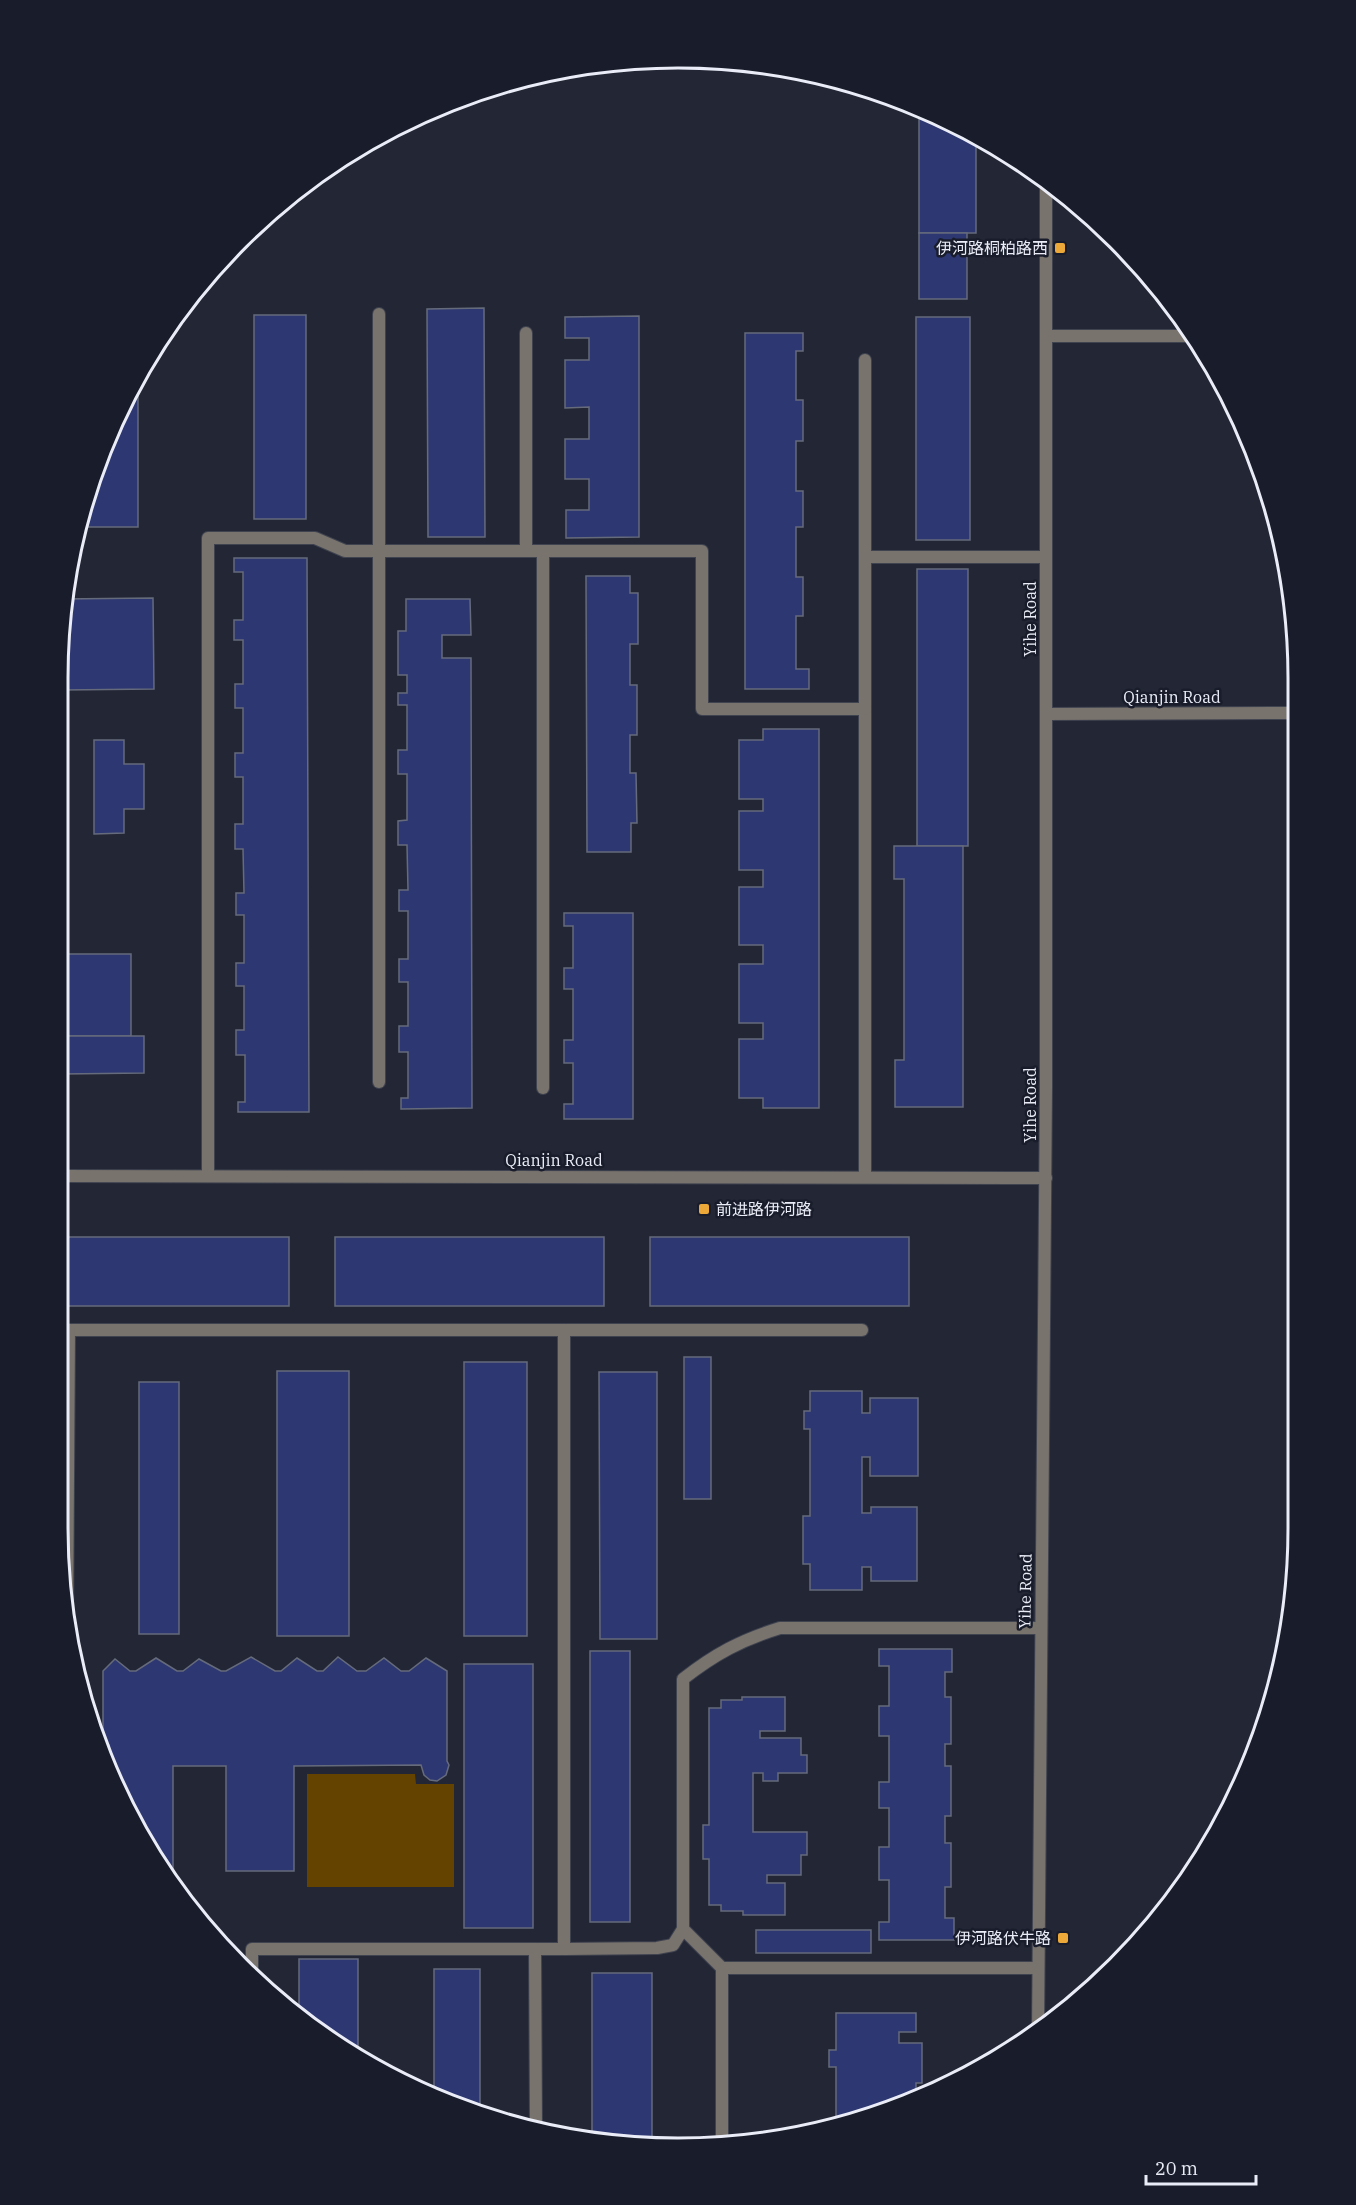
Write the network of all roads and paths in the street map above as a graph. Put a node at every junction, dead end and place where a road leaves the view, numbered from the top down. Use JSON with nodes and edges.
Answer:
{"nodes":[{"id":1,"x":1046,"y":191,"type":"edge"},
{"id":2,"x":379,"y":314,"type":"dead end"},
{"id":3,"x":526,"y":333,"type":"dead end"},
{"id":4,"x":1046,"y":336,"type":"junction"},
{"id":5,"x":1184,"y":336,"type":"edge"},
{"id":6,"x":865,"y":360,"type":"dead end"},
{"id":7,"x":379,"y":551,"type":"junction"},
{"id":8,"x":526,"y":551,"type":"junction"},
{"id":9,"x":543,"y":551,"type":"junction"},
{"id":10,"x":865,"y":557,"type":"junction"},
{"id":11,"x":1046,"y":557,"type":"junction"},
{"id":12,"x":865,"y":709,"type":"junction"},
{"id":13,"x":1288,"y":713,"type":"edge"},
{"id":14,"x":1046,"y":714,"type":"junction"},
{"id":15,"x":379,"y":1082,"type":"dead end"},
{"id":16,"x":543,"y":1088,"type":"dead end"},
{"id":17,"x":68,"y":1176,"type":"edge"},
{"id":18,"x":208,"y":1176,"type":"junction"},
{"id":19,"x":865,"y":1177,"type":"junction"},
{"id":20,"x":1046,"y":1178,"type":"junction"},
{"id":21,"x":68,"y":1330,"type":"edge"},
{"id":22,"x":564,"y":1330,"type":"junction"},
{"id":23,"x":862,"y":1330,"type":"dead end"},
{"id":24,"x":1041,"y":1628,"type":"junction"},
{"id":25,"x":683,"y":1929,"type":"junction"},
{"id":26,"x":535,"y":1949,"type":"junction"},
{"id":27,"x":564,"y":1949,"type":"junction"},
{"id":28,"x":252,"y":1965,"type":"edge"},
{"id":29,"x":722,"y":1968,"type":"junction"},
{"id":30,"x":1038,"y":1968,"type":"junction"},
{"id":31,"x":1038,"y":2020,"type":"edge"},
{"id":32,"x":536,"y":2121,"type":"edge"},
{"id":33,"x":722,"y":2136,"type":"edge"}],
"edges":[{"from":1,"to":4,"type":"street","name":"Yihe Road"},
{"from":2,"to":7,"type":"street"},
{"from":3,"to":8,"type":"street"},
{"from":4,"to":5,"type":"street"},
{"from":4,"to":11,"type":"street","name":"Yihe Road"},
{"from":6,"to":10,"type":"street"},
{"from":7,"to":8,"type":"street"},
{"from":7,"to":15,"type":"street"},
{"from":7,"to":18,"type":"street"},
{"from":8,"to":9,"type":"street"},
{"from":9,"to":12,"type":"street"},
{"from":9,"to":16,"type":"street"},
{"from":10,"to":11,"type":"street"},
{"from":10,"to":12,"type":"street"},
{"from":11,"to":14,"type":"street","name":"Yihe Road"},
{"from":12,"to":19,"type":"street"},
{"from":13,"to":14,"type":"street","name":"Qianjin Road"},
{"from":14,"to":20,"type":"street","name":"Yihe Road"},
{"from":17,"to":18,"type":"street","name":"Qianjin Road"},
{"from":18,"to":19,"type":"street","name":"Qianjin Road"},
{"from":19,"to":20,"type":"street","name":"Qianjin Road"},
{"from":20,"to":24,"type":"street","name":"Yihe Road"},
{"from":21,"to":22,"type":"street"},
{"from":22,"to":23,"type":"street"},
{"from":22,"to":27,"type":"street"},
{"from":24,"to":25,"type":"street"},
{"from":24,"to":30,"type":"street","name":"Yihe Road"},
{"from":25,"to":27,"type":"street"},
{"from":25,"to":29,"type":"street"},
{"from":26,"to":27,"type":"street"},
{"from":26,"to":28,"type":"street"},
{"from":26,"to":32,"type":"street"},
{"from":29,"to":30,"type":"street"},
{"from":29,"to":33,"type":"street"},
{"from":30,"to":31,"type":"street","name":"Yihe Road"}]}
